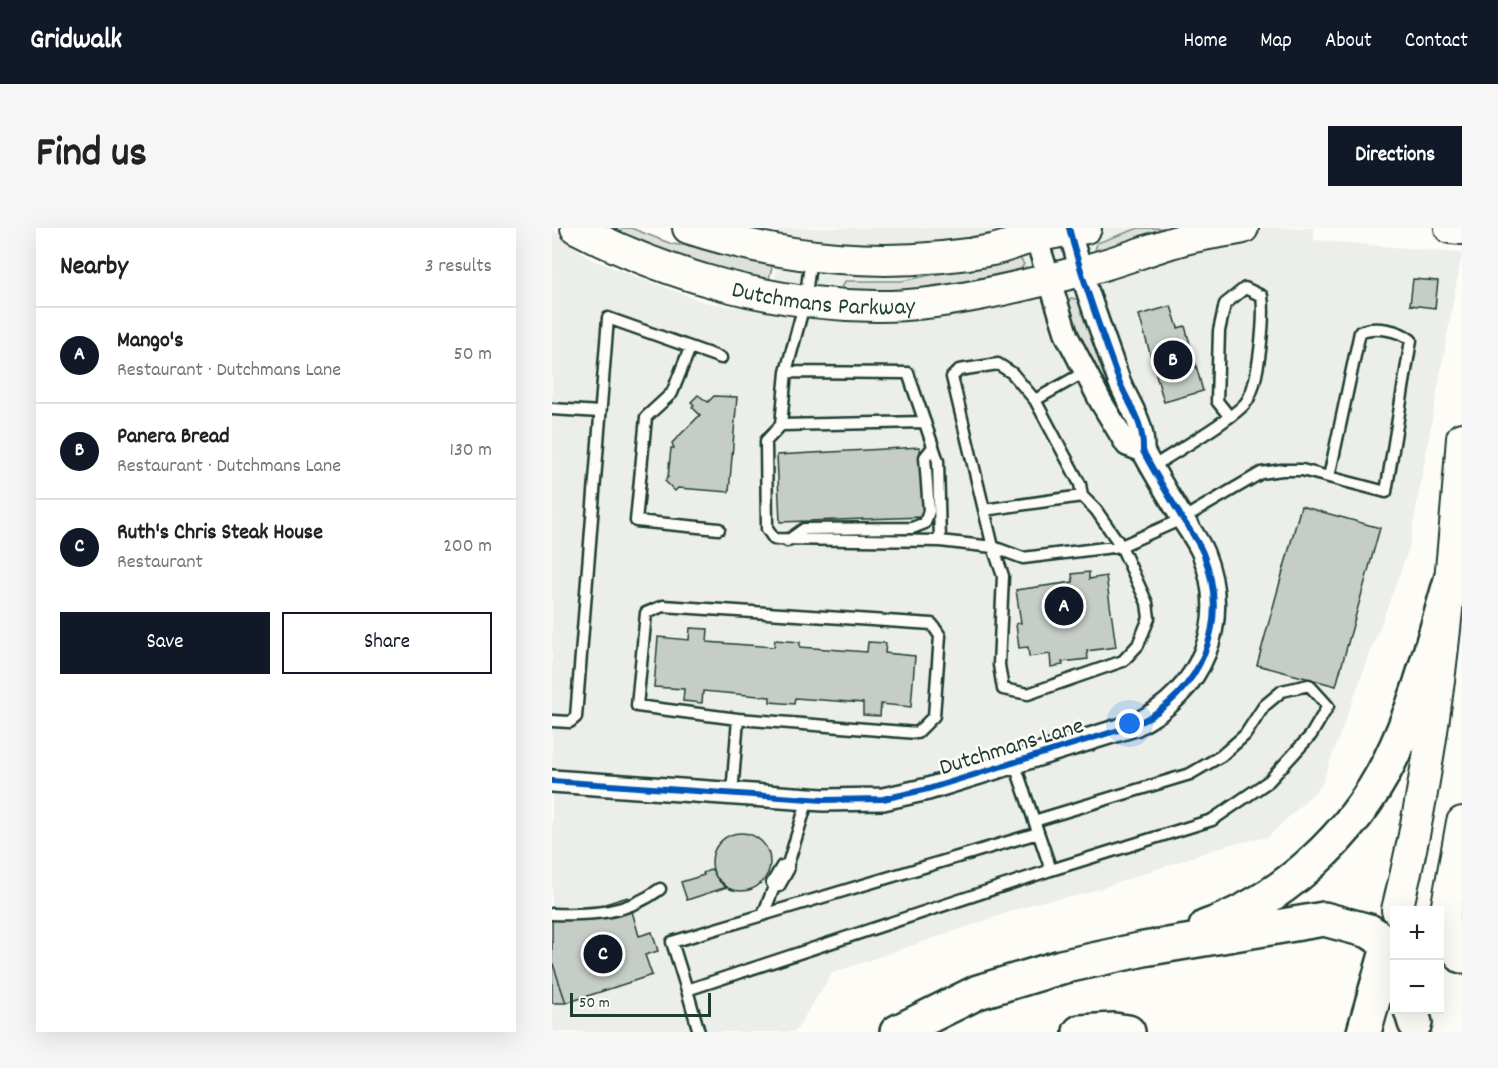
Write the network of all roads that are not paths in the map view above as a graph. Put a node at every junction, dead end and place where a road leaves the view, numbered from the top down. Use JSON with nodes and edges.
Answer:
{"nodes":[{"id":1,"x":576,"y":228,"type":"edge"},
{"id":2,"x":688,"y":228,"type":"edge"},
{"id":3,"x":1243,"y":228,"type":"edge"},
{"id":4,"x":1450,"y":228,"type":"edge"},
{"id":5,"x":1075,"y":229,"type":"edge"},
{"id":6,"x":1462,"y":230,"type":"edge"},
{"id":7,"x":1034,"y":232,"type":"edge"},
{"id":8,"x":811,"y":256,"type":"junction"},
{"id":9,"x":1081,"y":272,"type":"junction"},
{"id":10,"x":1047,"y":279,"type":"junction"},
{"id":11,"x":805,"y":301,"type":"junction"},
{"id":12,"x":690,"y":348,"type":"junction"},
{"id":13,"x":721,"y":358,"type":"dead end"},
{"id":14,"x":786,"y":372,"type":"junction"},
{"id":15,"x":1085,"y":372,"type":"junction"},
{"id":16,"x":1035,"y":400,"type":"junction"},
{"id":17,"x":552,"y":409,"type":"edge"},
{"id":18,"x":600,"y":412,"type":"junction"},
{"id":19,"x":1229,"y":416,"type":"junction"},
{"id":20,"x":925,"y":422,"type":"junction"},
{"id":21,"x":781,"y":425,"type":"junction"},
{"id":22,"x":1462,"y":438,"type":"edge"},
{"id":23,"x":933,"y":447,"type":"junction"},
{"id":24,"x":1147,"y":459,"type":"junction"},
{"id":25,"x":1329,"y":477,"type":"junction"},
{"id":26,"x":1082,"y":496,"type":"junction"},
{"id":27,"x":984,"y":510,"type":"junction"},
{"id":28,"x":1182,"y":519,"type":"junction"},
{"id":29,"x":719,"y":529,"type":"dead end"},
{"id":30,"x":787,"y":541,"type":"junction"},
{"id":31,"x":940,"y":541,"type":"junction"},
{"id":32,"x":1120,"y":546,"type":"junction"},
{"id":33,"x":993,"y":547,"type":"junction"},
{"id":34,"x":1451,"y":580,"type":"junction"},
{"id":35,"x":738,"y":719,"type":"junction"},
{"id":36,"x":552,"y":721,"type":"edge"},
{"id":37,"x":1014,"y":762,"type":"junction"},
{"id":38,"x":552,"y":781,"type":"edge"},
{"id":39,"x":732,"y":794,"type":"junction"},
{"id":40,"x":808,"y":799,"type":"junction"},
{"id":41,"x":1034,"y":821,"type":"junction"},
{"id":42,"x":1462,"y":822,"type":"edge"},
{"id":43,"x":1038,"y":833,"type":"junction"},
{"id":44,"x":1051,"y":870,"type":"junction"},
{"id":45,"x":660,"y":889,"type":"dead end"},
{"id":46,"x":1398,"y":906,"type":"edge"},
{"id":47,"x":552,"y":915,"type":"edge"},
{"id":48,"x":763,"y":915,"type":"junction"},
{"id":49,"x":1444,"y":916,"type":"edge"},
{"id":50,"x":1444,"y":935,"type":"edge"},
{"id":51,"x":1390,"y":941,"type":"edge"},
{"id":52,"x":1144,"y":950,"type":"junction"},
{"id":53,"x":1390,"y":951,"type":"edge"},
{"id":54,"x":1462,"y":956,"type":"edge"},
{"id":55,"x":687,"y":990,"type":"junction"},
{"id":56,"x":699,"y":1032,"type":"edge"},
{"id":57,"x":897,"y":1032,"type":"edge"},
{"id":58,"x":1080,"y":1032,"type":"edge"},
{"id":59,"x":1128,"y":1032,"type":"edge"},
{"id":60,"x":1364,"y":1032,"type":"edge"}],
"edges":[{"from":1,"to":11,"type":"main road","name":"Dutchmans Parkway"},
{"from":2,"to":8,"type":"main road","name":"Dutchmans Parkway"},
{"from":3,"to":9,"type":"main road"},
{"from":4,"to":6,"type":"main road"},
{"from":5,"to":7,"type":"main road","name":"Dutchmans Parkway"},
{"from":5,"to":9,"type":"street","name":"Dutchmans Lane"},
{"from":7,"to":8,"type":"main road","name":"Dutchmans Parkway"},
{"from":7,"to":10,"type":"street","name":"Dutchmans Lane"},
{"from":8,"to":11,"type":"lane"},
{"from":9,"to":10,"type":"main road","name":"Dutchmans Parkway"},
{"from":9,"to":24,"type":"street","name":"Dutchmans Lane"},
{"from":10,"to":11,"type":"main road","name":"Dutchmans Parkway"},
{"from":10,"to":15,"type":"street","name":"Dutchmans Lane"},
{"from":11,"to":14,"type":"lane"},
{"from":12,"to":13,"type":"lane"},
{"from":12,"to":18,"type":"lane"},
{"from":12,"to":29,"type":"lane"},
{"from":14,"to":20,"type":"lane"},
{"from":14,"to":21,"type":"lane"},
{"from":15,"to":16,"type":"lane"},
{"from":15,"to":24,"type":"street","name":"Dutchmans Lane"},
{"from":16,"to":26,"type":"lane"},
{"from":16,"to":27,"type":"lane"},
{"from":17,"to":18,"type":"lane"},
{"from":18,"to":36,"type":"lane"},
{"from":19,"to":19,"type":"lane"},
{"from":19,"to":24,"type":"lane"},
{"from":20,"to":21,"type":"lane"},
{"from":20,"to":23,"type":"lane"},
{"from":21,"to":30,"type":"lane"},
{"from":22,"to":34,"type":"main road"},
{"from":23,"to":30,"type":"lane"},
{"from":23,"to":31,"type":"lane"},
{"from":24,"to":28,"type":"street","name":"Dutchmans Lane"},
{"from":25,"to":25,"type":"lane"},
{"from":25,"to":28,"type":"lane"},
{"from":26,"to":27,"type":"lane"},
{"from":26,"to":32,"type":"lane"},
{"from":27,"to":33,"type":"lane"},
{"from":28,"to":32,"type":"lane"},
{"from":28,"to":37,"type":"street","name":"Dutchmans Lane"},
{"from":30,"to":31,"type":"lane"},
{"from":31,"to":33,"type":"lane"},
{"from":32,"to":33,"type":"lane"},
{"from":32,"to":33,"type":"lane"},
{"from":34,"to":46,"type":"main road"},
{"from":34,"to":52,"type":"main road"},
{"from":35,"to":35,"type":"lane"},
{"from":35,"to":39,"type":"lane"},
{"from":37,"to":40,"type":"street","name":"Dutchmans Lane"},
{"from":37,"to":41,"type":"lane"},
{"from":38,"to":39,"type":"street","name":"Dutchmans Lane"},
{"from":39,"to":40,"type":"street","name":"Dutchmans Lane"},
{"from":40,"to":48,"type":"lane"},
{"from":41,"to":43,"type":"lane"},
{"from":41,"to":44,"type":"lane"},
{"from":42,"to":49,"type":"main road"},
{"from":43,"to":44,"type":"lane"},
{"from":43,"to":48,"type":"lane"},
{"from":44,"to":55,"type":"lane"},
{"from":45,"to":47,"type":"lane"},
{"from":48,"to":55,"type":"lane"},
{"from":50,"to":54,"type":"main road"},
{"from":51,"to":52,"type":"main road"},
{"from":52,"to":57,"type":"main road"},
{"from":53,"to":60,"type":"main road"},
{"from":55,"to":56,"type":"lane"},
{"from":58,"to":59,"type":"main road"}]}
